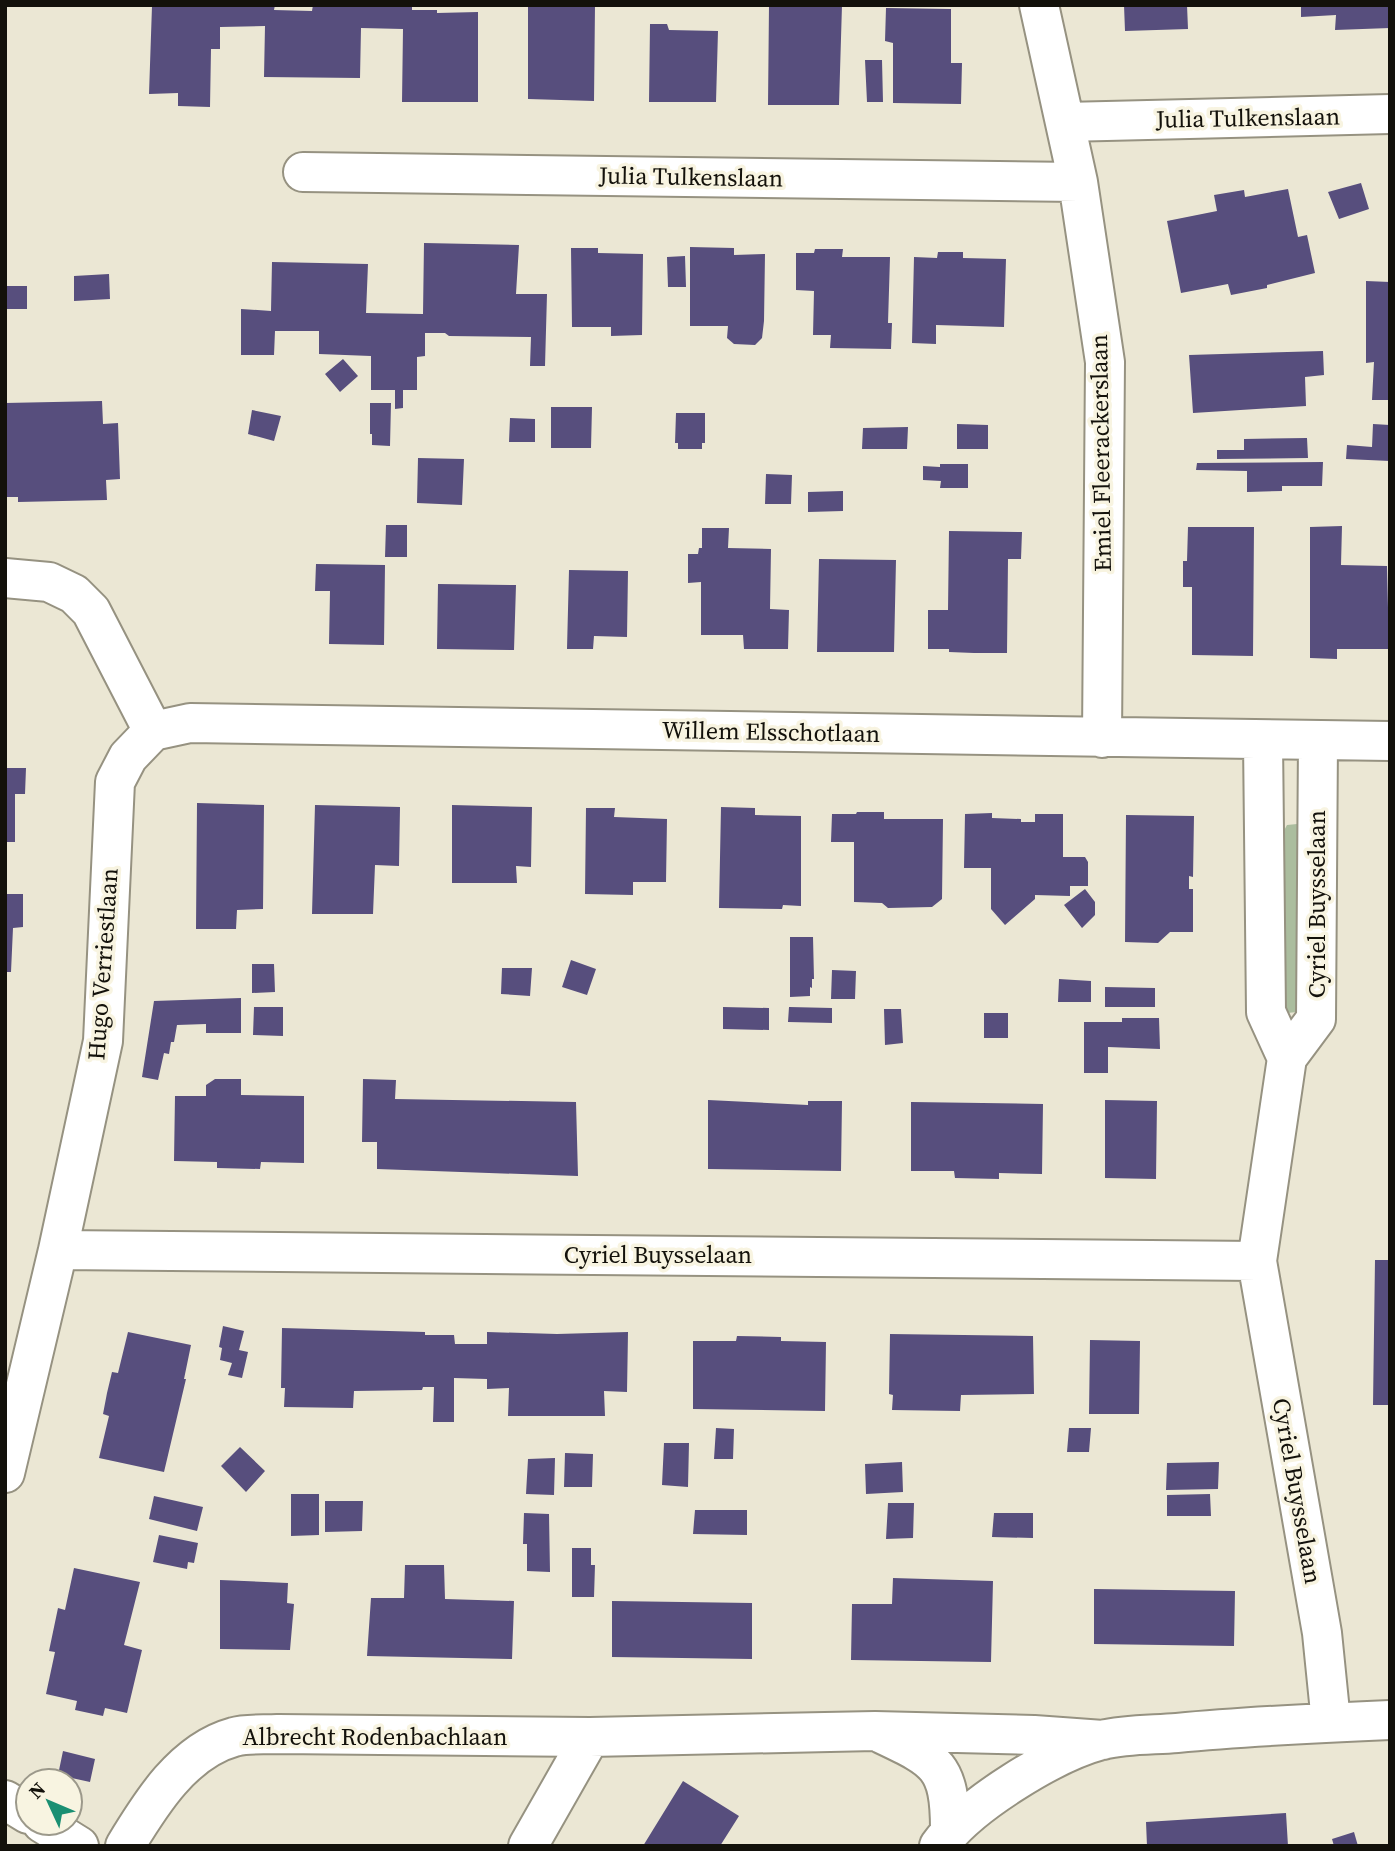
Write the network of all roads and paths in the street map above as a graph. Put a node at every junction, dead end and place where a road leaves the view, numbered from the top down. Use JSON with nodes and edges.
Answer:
{"nodes":[{"id":1,"x":1039,"y":5,"type":"edge"},
{"id":2,"x":1390,"y":114,"type":"edge"},
{"id":3,"x":1065,"y":122,"type":"junction"},
{"id":4,"x":303,"y":172,"type":"dead end"},
{"id":5,"x":1078,"y":182,"type":"junction"},
{"id":6,"x":5,"y":578,"type":"edge"},
{"id":7,"x":153,"y":732,"type":"junction"},
{"id":8,"x":1102,"y":738,"type":"junction"},
{"id":9,"x":1263,"y":741,"type":"junction"},
{"id":10,"x":1318,"y":741,"type":"junction"},
{"id":11,"x":1390,"y":741,"type":"edge"},
{"id":12,"x":1286,"y":1058,"type":"junction"},
{"id":13,"x":58,"y":1250,"type":"junction"},
{"id":14,"x":1257,"y":1261,"type":"junction"},
{"id":15,"x":5,"y":1473,"type":"edge"},
{"id":16,"x":1390,"y":1720,"type":"edge"},
{"id":17,"x":1331,"y":1722,"type":"junction"},
{"id":18,"x":875,"y":1731,"type":"junction"},
{"id":19,"x":590,"y":1737,"type":"junction"},
{"id":20,"x":1103,"y":1740,"type":"junction"},
{"id":21,"x":944,"y":1838,"type":"edge"},
{"id":22,"x":125,"y":1846,"type":"edge"},
{"id":23,"x":528,"y":1846,"type":"edge"}],
"edges":[{"from":1,"to":3,"type":"street","name":"Emiel Fleerackerslaan"},
{"from":2,"to":3,"type":"street","name":"Julia Tulkenslaan"},
{"from":3,"to":5,"type":"street","name":"Emiel Fleerackerslaan"},
{"from":4,"to":5,"type":"street","name":"Julia Tulkenslaan"},
{"from":5,"to":8,"type":"street","name":"Emiel Fleerackerslaan"},
{"from":6,"to":7,"type":"street"},
{"from":7,"to":8,"type":"street","name":"Willem Elsschotlaan"},
{"from":7,"to":13,"type":"street","name":"Hugo Verriestlaan"},
{"from":8,"to":9,"type":"street","name":"Willem Elsschotlaan"},
{"from":9,"to":10,"type":"street","name":"Willem Elsschotlaan"},
{"from":9,"to":12,"type":"street","name":"Cyriel Buysselaan"},
{"from":10,"to":11,"type":"street","name":"Willem Elsschotlaan"},
{"from":10,"to":12,"type":"street","name":"Cyriel Buysselaan"},
{"from":12,"to":14,"type":"street","name":"Cyriel Buysselaan"},
{"from":13,"to":14,"type":"street","name":"Cyriel Buysselaan"},
{"from":13,"to":15,"type":"street","name":"Hugo Verriestlaan"},
{"from":14,"to":17,"type":"street","name":"Cyriel Buysselaan"},
{"from":16,"to":17,"type":"street","name":"Albrecht Rodenbachlaan"},
{"from":17,"to":20,"type":"street","name":"Albrecht Rodenbachlaan"},
{"from":18,"to":19,"type":"street","name":"Albrecht Rodenbachlaan"},
{"from":18,"to":20,"type":"street","name":"Albrecht Rodenbachlaan"},
{"from":18,"to":21,"type":"street","name":"Albrecht Rodenbachlaan"},
{"from":19,"to":22,"type":"street","name":"Albrecht Rodenbachlaan"},
{"from":19,"to":23,"type":"street"},
{"from":20,"to":21,"type":"street","name":"Albrecht Rodenbachlaan"}]}
